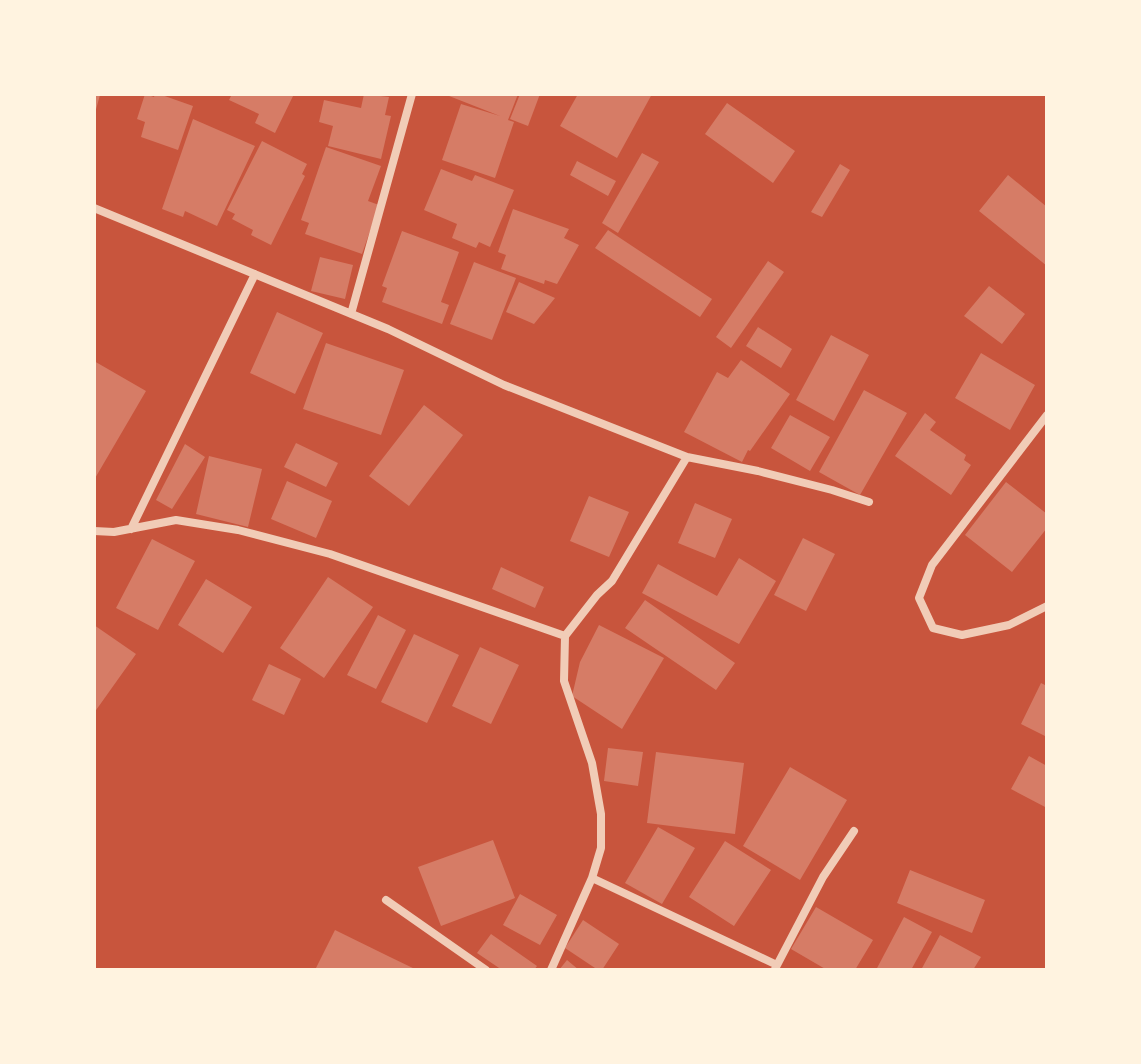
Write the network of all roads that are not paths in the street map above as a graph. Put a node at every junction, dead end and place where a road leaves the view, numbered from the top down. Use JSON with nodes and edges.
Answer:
{"nodes":[{"id":1,"x":412,"y":94,"type":"edge"},
{"id":2,"x":94,"y":208,"type":"edge"},
{"id":3,"x":255,"y":274,"type":"junction"},
{"id":4,"x":351,"y":314,"type":"junction"},
{"id":5,"x":1047,"y":415,"type":"edge"},
{"id":6,"x":687,"y":457,"type":"junction"},
{"id":7,"x":869,"y":502,"type":"dead end"},
{"id":8,"x":131,"y":529,"type":"junction"},
{"id":9,"x":94,"y":531,"type":"edge"},
{"id":10,"x":1047,"y":606,"type":"edge"},
{"id":11,"x":565,"y":636,"type":"junction"},
{"id":12,"x":854,"y":831,"type":"dead end"},
{"id":13,"x":592,"y":878,"type":"junction"},
{"id":14,"x":386,"y":900,"type":"dead end"},
{"id":15,"x":776,"y":967,"type":"edge"},
{"id":16,"x":486,"y":970,"type":"edge"},
{"id":17,"x":551,"y":970,"type":"edge"}],
"edges":[{"from":1,"to":4,"type":"street"},
{"from":2,"to":3,"type":"street"},
{"from":3,"to":4,"type":"street"},
{"from":3,"to":8,"type":"street"},
{"from":4,"to":6,"type":"street"},
{"from":5,"to":10,"type":"street"},
{"from":6,"to":7,"type":"street"},
{"from":6,"to":11,"type":"street"},
{"from":8,"to":9,"type":"street"},
{"from":8,"to":11,"type":"street"},
{"from":11,"to":13,"type":"street"},
{"from":12,"to":15,"type":"street"},
{"from":13,"to":15,"type":"street"},
{"from":13,"to":17,"type":"street"},
{"from":14,"to":16,"type":"street"}]}
